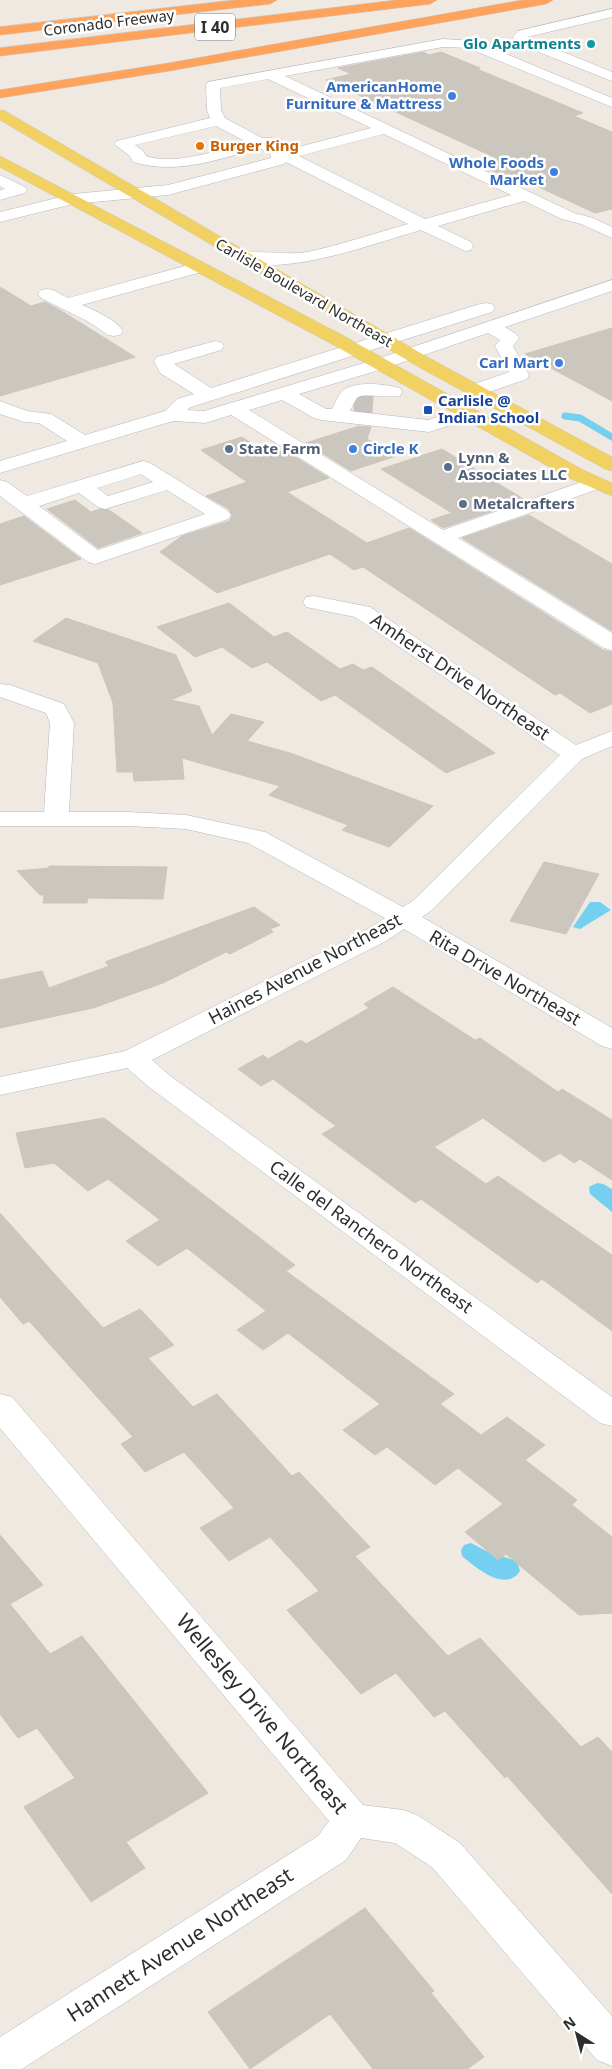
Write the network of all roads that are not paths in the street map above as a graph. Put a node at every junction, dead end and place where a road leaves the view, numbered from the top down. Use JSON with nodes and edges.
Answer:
{"nodes":[{"id":1,"x":270,"y":0,"type":"edge"},
{"id":2,"x":430,"y":0,"type":"edge"},
{"id":3,"x":546,"y":0,"type":"edge"},
{"id":4,"x":612,"y":13,"type":"edge"},
{"id":5,"x":0,"y":31,"type":"edge"},
{"id":6,"x":0,"y":52,"type":"edge"},
{"id":7,"x":271,"y":75,"type":"junction"},
{"id":8,"x":612,"y":77,"type":"edge"},
{"id":9,"x":0,"y":94,"type":"edge"},
{"id":10,"x":612,"y":102,"type":"edge"},
{"id":11,"x":0,"y":114,"type":"edge"},
{"id":12,"x":360,"y":117,"type":"junction"},
{"id":13,"x":218,"y":121,"type":"junction"},
{"id":14,"x":333,"y":124,"type":"dead end"},
{"id":15,"x":386,"y":130,"type":"junction"},
{"id":16,"x":278,"y":138,"type":"dead end"},
{"id":17,"x":260,"y":142,"type":"junction"},
{"id":18,"x":285,"y":155,"type":"junction"},
{"id":19,"x":0,"y":161,"type":"edge"},
{"id":20,"x":0,"y":180,"type":"edge"},
{"id":21,"x":44,"y":184,"type":"junction"},
{"id":22,"x":19,"y":190,"type":"junction"},
{"id":23,"x":134,"y":193,"type":"junction"},
{"id":24,"x":0,"y":196,"type":"edge"},
{"id":25,"x":526,"y":196,"type":"junction"},
{"id":26,"x":73,"y":199,"type":"junction"},
{"id":27,"x":568,"y":216,"type":"junction"},
{"id":28,"x":31,"y":217,"type":"junction"},
{"id":29,"x":2,"y":225,"type":"edge"},
{"id":30,"x":423,"y":225,"type":"junction"},
{"id":31,"x":612,"y":233,"type":"edge"},
{"id":32,"x":465,"y":246,"type":"dead end"},
{"id":33,"x":612,"y":246,"type":"edge"},
{"id":34,"x":307,"y":257,"type":"junction"},
{"id":35,"x":243,"y":258,"type":"junction"},
{"id":36,"x":199,"y":267,"type":"junction"},
{"id":37,"x":588,"y":275,"type":"dead end"},
{"id":38,"x":287,"y":283,"type":"junction"},
{"id":39,"x":612,"y":283,"type":"edge"},
{"id":40,"x":47,"y":294,"type":"dead end"},
{"id":41,"x":505,"y":302,"type":"dead end"},
{"id":42,"x":68,"y":303,"type":"junction"},
{"id":43,"x":490,"y":326,"type":"junction"},
{"id":44,"x":114,"y":331,"type":"dead end"},
{"id":45,"x":386,"y":340,"type":"junction"},
{"id":46,"x":215,"y":346,"type":"dead end"},
{"id":47,"x":356,"y":350,"type":"junction"},
{"id":48,"x":410,"y":354,"type":"junction"},
{"id":49,"x":380,"y":364,"type":"junction"},
{"id":50,"x":417,"y":384,"type":"junction"},
{"id":51,"x":476,"y":390,"type":"junction"},
{"id":52,"x":283,"y":393,"type":"junction"},
{"id":53,"x":209,"y":395,"type":"junction"},
{"id":54,"x":0,"y":407,"type":"edge"},
{"id":55,"x":387,"y":407,"type":"junction"},
{"id":56,"x":234,"y":408,"type":"junction"},
{"id":57,"x":346,"y":408,"type":"junction"},
{"id":58,"x":468,"y":413,"type":"junction"},
{"id":59,"x":172,"y":415,"type":"junction"},
{"id":60,"x":89,"y":440,"type":"junction"},
{"id":61,"x":612,"y":465,"type":"edge"},
{"id":62,"x":0,"y":467,"type":"edge"},
{"id":63,"x":143,"y":467,"type":"junction"},
{"id":64,"x":170,"y":483,"type":"junction"},
{"id":65,"x":0,"y":486,"type":"edge"},
{"id":66,"x":82,"y":486,"type":"junction"},
{"id":67,"x":604,"y":487,"type":"edge"},
{"id":68,"x":23,"y":504,"type":"junction"},
{"id":69,"x":442,"y":537,"type":"junction"},
{"id":70,"x":314,"y":602,"type":"dead end"},
{"id":71,"x":612,"y":643,"type":"edge"},
{"id":72,"x":2,"y":690,"type":"dead end"},
{"id":73,"x":612,"y":738,"type":"edge"},
{"id":74,"x":574,"y":754,"type":"junction"},
{"id":75,"x":56,"y":818,"type":"junction"},
{"id":76,"x":0,"y":819,"type":"edge"},
{"id":77,"x":404,"y":918,"type":"junction"},
{"id":78,"x":612,"y":1040,"type":"edge"},
{"id":79,"x":133,"y":1058,"type":"junction"},
{"id":80,"x":0,"y":1086,"type":"edge"},
{"id":81,"x":0,"y":1406,"type":"edge"},
{"id":82,"x":612,"y":1414,"type":"edge"},
{"id":83,"x":352,"y":1820,"type":"junction"},
{"id":84,"x":612,"y":2046,"type":"edge"},
{"id":85,"x":0,"y":2060,"type":"edge"}],
"edges":[{"from":1,"to":5,"type":"highway","name":"Coronado Freeway","number":"I 40"},
{"from":2,"to":6,"type":"highway","name":"Coronado Freeway","number":"I 40"},
{"from":3,"to":9,"type":"highway"},
{"from":4,"to":8,"type":"street"},
{"from":7,"to":10,"type":"street"},
{"from":7,"to":12,"type":"street"},
{"from":7,"to":13,"type":"street"},
{"from":11,"to":23,"type":"main road","name":"Carlisle Boulevard Northeast"},
{"from":12,"to":14,"type":"street"},
{"from":12,"to":15,"type":"street"},
{"from":13,"to":17,"type":"street"},
{"from":13,"to":17,"type":"street"},
{"from":15,"to":18,"type":"street"},
{"from":15,"to":25,"type":"street"},
{"from":16,"to":17,"type":"street"},
{"from":17,"to":18,"type":"street"},
{"from":18,"to":23,"type":"street"},
{"from":18,"to":30,"type":"street"},
{"from":19,"to":21,"type":"main road","name":"Carlisle Boulevard Northeast"},
{"from":20,"to":22,"type":"street"},
{"from":21,"to":22,"type":"street"},
{"from":21,"to":26,"type":"main road","name":"Carlisle Boulevard Northeast"},
{"from":22,"to":24,"type":"street"},
{"from":23,"to":26,"type":"street"},
{"from":23,"to":35,"type":"main road","name":"Carlisle Boulevard Northeast"},
{"from":24,"to":28,"type":"street"},
{"from":25,"to":27,"type":"street"},
{"from":25,"to":30,"type":"street"},
{"from":26,"to":28,"type":"street"},
{"from":26,"to":36,"type":"main road","name":"Carlisle Boulevard Northeast"},
{"from":27,"to":31,"type":"street"},
{"from":27,"to":33,"type":"street"},
{"from":28,"to":29,"type":"street"},
{"from":30,"to":32,"type":"street"},
{"from":30,"to":34,"type":"street"},
{"from":34,"to":35,"type":"street"},
{"from":34,"to":38,"type":"street"},
{"from":35,"to":38,"type":"main road","name":"Carlisle Boulevard Northeast"},
{"from":36,"to":42,"type":"street"},
{"from":36,"to":47,"type":"main road","name":"Carlisle Boulevard Northeast"},
{"from":37,"to":39,"type":"street"},
{"from":38,"to":45,"type":"main road","name":"Carlisle Boulevard Northeast"},
{"from":39,"to":43,"type":"street"},
{"from":40,"to":42,"type":"street"},
{"from":41,"to":45,"type":"street"},
{"from":42,"to":44,"type":"street"},
{"from":43,"to":48,"type":"street"},
{"from":43,"to":51,"type":"street"},
{"from":45,"to":47,"type":"street"},
{"from":45,"to":48,"type":"main road","name":"Carlisle Boulevard Northeast"},
{"from":46,"to":53,"type":"street"},
{"from":47,"to":49,"type":"main road","name":"Carlisle Boulevard Northeast"},
{"from":47,"to":53,"type":"street"},
{"from":48,"to":49,"type":"street"},
{"from":48,"to":51,"type":"main road","name":"Carlisle Boulevard Northeast"},
{"from":49,"to":50,"type":"main road","name":"Carlisle Boulevard Northeast"},
{"from":49,"to":52,"type":"street"},
{"from":50,"to":55,"type":"street"},
{"from":50,"to":58,"type":"main road","name":"Carlisle Boulevard Northeast"},
{"from":51,"to":61,"type":"main road","name":"Carlisle Boulevard Northeast"},
{"from":52,"to":56,"type":"street"},
{"from":52,"to":57,"type":"street"},
{"from":53,"to":59,"type":"street"},
{"from":54,"to":60,"type":"street"},
{"from":55,"to":57,"type":"street"},
{"from":55,"to":57,"type":"street"},
{"from":55,"to":58,"type":"street"},
{"from":56,"to":59,"type":"street"},
{"from":56,"to":69,"type":"street"},
{"from":58,"to":67,"type":"main road","name":"Carlisle Boulevard Northeast"},
{"from":59,"to":60,"type":"street"},
{"from":60,"to":62,"type":"street"},
{"from":60,"to":63,"type":"street"},
{"from":63,"to":64,"type":"street"},
{"from":63,"to":66,"type":"street"},
{"from":64,"to":66,"type":"street"},
{"from":64,"to":68,"type":"street"},
{"from":65,"to":68,"type":"street"},
{"from":66,"to":68,"type":"street"},
{"from":67,"to":69,"type":"street"},
{"from":69,"to":71,"type":"street"},
{"from":70,"to":74,"type":"street","name":"Amherst Drive Northeast"},
{"from":72,"to":75,"type":"street"},
{"from":73,"to":74,"type":"street","name":"Haines Avenue Northeast"},
{"from":74,"to":77,"type":"street","name":"Haines Avenue Northeast"},
{"from":75,"to":76,"type":"street","name":"Rita Drive Northeast"},
{"from":75,"to":77,"type":"street","name":"Rita Drive Northeast"},
{"from":77,"to":78,"type":"street","name":"Rita Drive Northeast"},
{"from":77,"to":79,"type":"street","name":"Haines Avenue Northeast"},
{"from":79,"to":80,"type":"street","name":"Haines Avenue Northeast"},
{"from":79,"to":82,"type":"street","name":"Calle del Ranchero Northeast"},
{"from":81,"to":83,"type":"street","name":"Wellesley Drive Northeast"},
{"from":83,"to":84,"type":"street","name":"Wellesley Drive Northeast"},
{"from":83,"to":85,"type":"street","name":"Hannett Avenue Northeast"}]}
